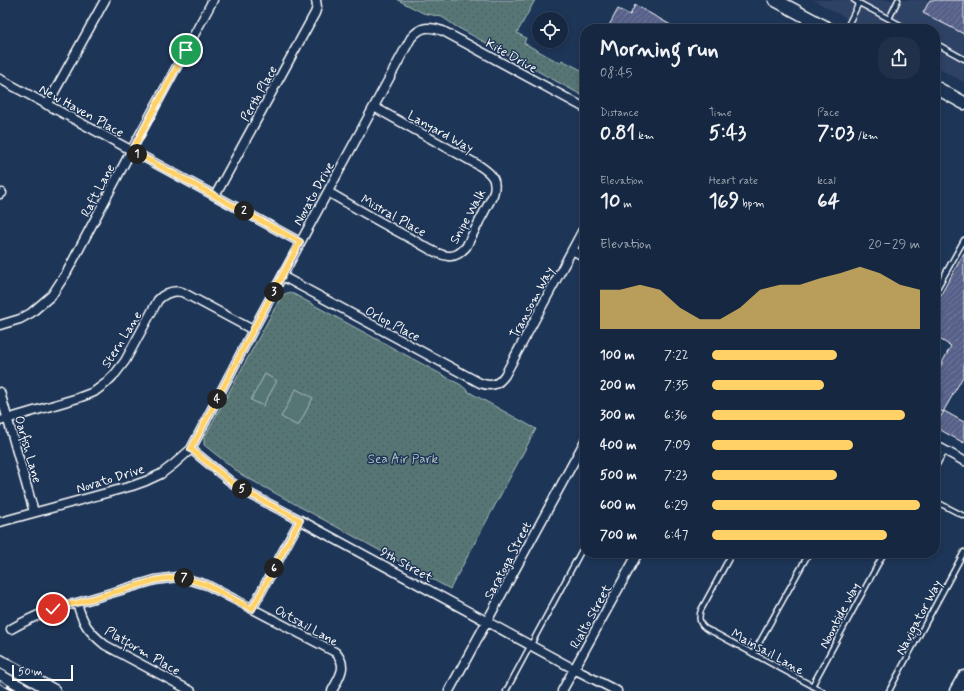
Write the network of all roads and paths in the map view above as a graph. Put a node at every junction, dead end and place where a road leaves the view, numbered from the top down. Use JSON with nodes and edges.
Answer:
{"nodes":[{"id":1,"x":105,"y":0,"type":"edge"},
{"id":2,"x":213,"y":0,"type":"edge"},
{"id":3,"x":316,"y":0,"type":"edge"},
{"id":4,"x":775,"y":0,"type":"edge"},
{"id":5,"x":854,"y":0,"type":"edge"},
{"id":6,"x":898,"y":0,"type":"edge"},
{"id":7,"x":859,"y":3,"type":"junction"},
{"id":8,"x":889,"y":19,"type":"junction"},
{"id":9,"x":820,"y":24,"type":"edge"},
{"id":10,"x":848,"y":24,"type":"edge"},
{"id":11,"x":898,"y":24,"type":"edge"},
{"id":12,"x":426,"y":28,"type":"joint"},
{"id":13,"x":940,"y":46,"type":"edge"},
{"id":14,"x":964,"y":59,"type":"edge"},
{"id":15,"x":0,"y":79,"type":"edge"},
{"id":16,"x":940,"y":90,"type":"edge"},
{"id":17,"x":964,"y":102,"type":"edge"},
{"id":18,"x":47,"y":104,"type":"junction"},
{"id":19,"x":580,"y":105,"type":"edge"},
{"id":20,"x":374,"y":108,"type":"junction"},
{"id":21,"x":132,"y":151,"type":"junction"},
{"id":22,"x":494,"y":179,"type":"joint"},
{"id":23,"x":328,"y":192,"type":"junction"},
{"id":24,"x":216,"y":196,"type":"junction"},
{"id":25,"x":580,"y":235,"type":"edge"},
{"id":26,"x":964,"y":240,"type":"edge"},
{"id":27,"x":300,"y":242,"type":"junction"},
{"id":28,"x":572,"y":250,"type":"junction"},
{"id":29,"x":580,"y":254,"type":"edge"},
{"id":30,"x":449,"y":256,"type":"joint"},
{"id":31,"x":282,"y":276,"type":"junction"},
{"id":32,"x":940,"y":283,"type":"edge"},
{"id":33,"x":0,"y":325,"type":"edge"},
{"id":34,"x":253,"y":330,"type":"junction"},
{"id":35,"x":493,"y":385,"type":"joint"},
{"id":36,"x":0,"y":392,"type":"edge"},
{"id":37,"x":4,"y":420,"type":"edge"},
{"id":38,"x":940,"y":448,"type":"edge"},
{"id":39,"x":191,"y":449,"type":"junction"},
{"id":40,"x":945,"y":450,"type":"junction"},
{"id":41,"x":580,"y":456,"type":"edge"},
{"id":42,"x":940,"y":459,"type":"edge"},
{"id":43,"x":964,"y":460,"type":"edge"},
{"id":44,"x":940,"y":504,"type":"edge"},
{"id":45,"x":34,"y":512,"type":"junction"},
{"id":46,"x":964,"y":516,"type":"edge"},
{"id":47,"x":300,"y":520,"type":"junction"},
{"id":48,"x":0,"y":522,"type":"edge"},
{"id":49,"x":964,"y":552,"type":"edge"},
{"id":50,"x":580,"y":553,"type":"edge"},
{"id":51,"x":635,"y":558,"type":"edge"},
{"id":52,"x":729,"y":558,"type":"edge"},
{"id":53,"x":806,"y":558,"type":"edge"},
{"id":54,"x":881,"y":558,"type":"edge"},
{"id":55,"x":77,"y":603,"type":"junction"},
{"id":56,"x":252,"y":609,"type":"junction"},
{"id":57,"x":487,"y":621,"type":"junction"},
{"id":58,"x":11,"y":629,"type":"dead end"},
{"id":59,"x":531,"y":645,"type":"junction"},
{"id":60,"x":754,"y":654,"type":"junction"},
{"id":61,"x":0,"y":661,"type":"edge"},
{"id":62,"x":574,"y":669,"type":"junction"},
{"id":63,"x":964,"y":677,"type":"edge"},
{"id":64,"x":812,"y":686,"type":"junction"},
{"id":65,"x":54,"y":691,"type":"edge"},
{"id":66,"x":191,"y":691,"type":"edge"},
{"id":67,"x":332,"y":691,"type":"edge"},
{"id":68,"x":449,"y":691,"type":"edge"},
{"id":69,"x":506,"y":691,"type":"edge"},
{"id":70,"x":562,"y":691,"type":"edge"},
{"id":71,"x":617,"y":691,"type":"edge"},
{"id":72,"x":822,"y":691,"type":"edge"},
{"id":73,"x":889,"y":691,"type":"edge"},
{"id":74,"x":956,"y":691,"type":"edge"}],
"edges":[{"from":1,"to":18,"type":"street"},
{"from":2,"to":21,"type":"street","name":"Raft Lane"},
{"from":3,"to":24,"type":"street","name":"Perth Place"},
{"from":4,"to":9,"type":"main road"},
{"from":5,"to":7,"type":"lane"},
{"from":6,"to":8,"type":"lane"},
{"from":7,"to":8,"type":"lane"},
{"from":7,"to":10,"type":"lane"},
{"from":8,"to":11,"type":"lane"},
{"from":12,"to":19,"type":"street","name":"Kite Drive"},
{"from":12,"to":20,"type":"street","name":"Novato Drive"},
{"from":13,"to":14,"type":"lane"},
{"from":15,"to":18,"type":"street","name":"New Haven Place"},
{"from":16,"to":17,"type":"main road"},
{"from":18,"to":21,"type":"street","name":"New Haven Place"},
{"from":20,"to":22,"type":"street","name":"Lanyard Way"},
{"from":20,"to":23,"type":"street","name":"Novato Drive"},
{"from":21,"to":24,"type":"street","name":"New Haven Place"},
{"from":21,"to":33,"type":"street","name":"Raft Lane"},
{"from":22,"to":30,"type":"street","name":"Snipe Walk"},
{"from":23,"to":27,"type":"street","name":"Novato Drive"},
{"from":23,"to":30,"type":"street","name":"Mistral Place"},
{"from":24,"to":27,"type":"street","name":"New Haven Place"},
{"from":25,"to":28,"type":"street","name":"Transom Way"},
{"from":26,"to":32,"type":"lane"},
{"from":27,"to":31,"type":"street","name":"Novato Drive"},
{"from":28,"to":29,"type":"street"},
{"from":28,"to":35,"type":"street","name":"Transom Way"},
{"from":31,"to":34,"type":"street","name":"Novato Drive"},
{"from":31,"to":35,"type":"street","name":"Orlop Place"},
{"from":34,"to":37,"type":"street","name":"Stern Lane"},
{"from":34,"to":39,"type":"street","name":"Novato Drive"},
{"from":36,"to":37,"type":"street","name":"Oarfish Lane"},
{"from":37,"to":45,"type":"street","name":"Oarfish Lane"},
{"from":38,"to":40,"type":"street"},
{"from":39,"to":45,"type":"street","name":"Novato Drive"},
{"from":39,"to":47,"type":"street","name":"9th Street"},
{"from":40,"to":42,"type":"lane"},
{"from":40,"to":43,"type":"street"},
{"from":41,"to":57,"type":"street","name":"Saratoga Street"},
{"from":44,"to":46,"type":"lane"},
{"from":45,"to":48,"type":"street","name":"Novato Drive"},
{"from":47,"to":56,"type":"street"},
{"from":47,"to":57,"type":"street","name":"9th Street"},
{"from":49,"to":73,"type":"lane","name":"Navigator Way"},
{"from":50,"to":59,"type":"lane"},
{"from":51,"to":62,"type":"street","name":"Rialto Street"},
{"from":52,"to":60,"type":"lane","name":"Mainsail Lane"},
{"from":53,"to":60,"type":"lane"},
{"from":54,"to":64,"type":"lane","name":"Noontide Way"},
{"from":55,"to":56,"type":"street","name":"Outsail Lane"},
{"from":55,"to":58,"type":"street","name":"Outsail Lane"},
{"from":55,"to":66,"type":"street","name":"Platform Place"},
{"from":56,"to":67,"type":"street","name":"Outsail Lane"},
{"from":57,"to":59,"type":"street","name":"9th Street"},
{"from":57,"to":68,"type":"street","name":"Saratoga Street"},
{"from":59,"to":62,"type":"street","name":"9th Street"},
{"from":59,"to":69,"type":"lane"},
{"from":60,"to":64,"type":"lane","name":"Mainsail Lane"},
{"from":61,"to":65,"type":"main road"},
{"from":62,"to":70,"type":"street","name":"Rialto Street"},
{"from":62,"to":71,"type":"street","name":"9th Street"},
{"from":63,"to":74,"type":"main road"},
{"from":64,"to":72,"type":"lane","name":"Mainsail Lane"}]}
